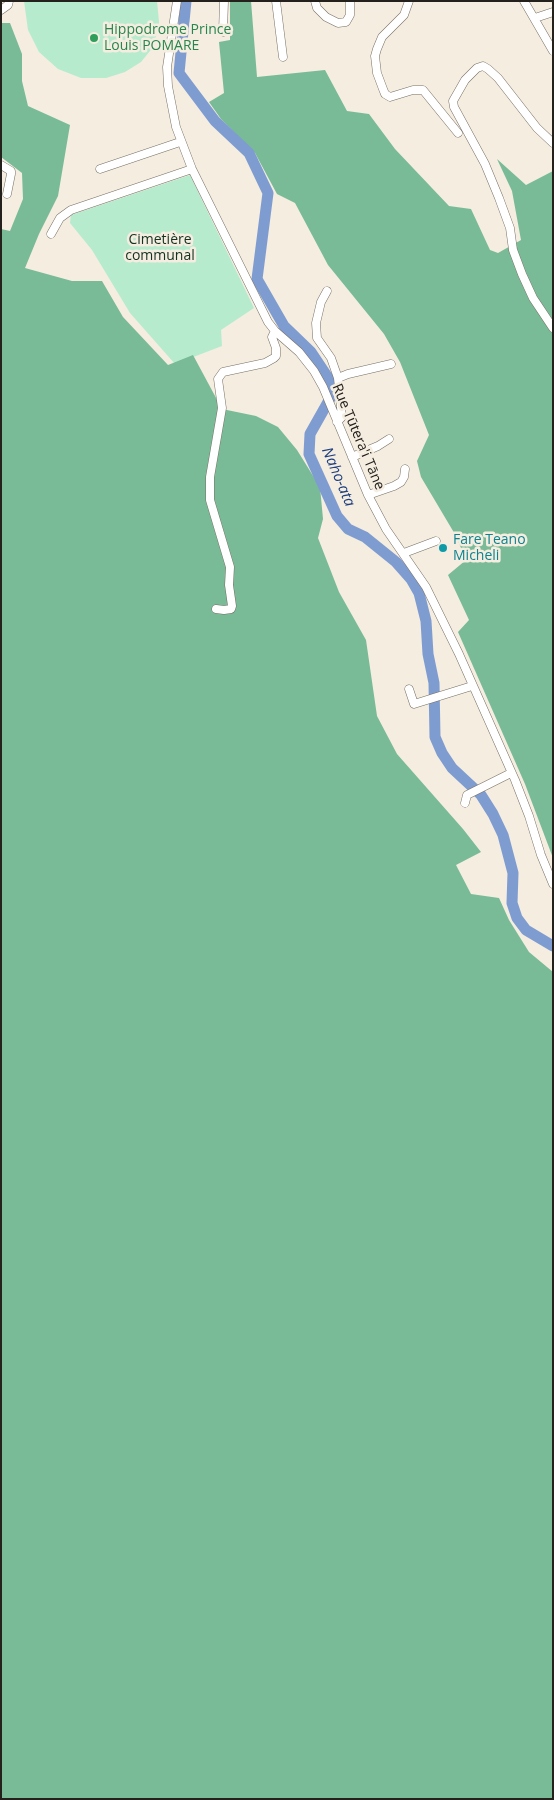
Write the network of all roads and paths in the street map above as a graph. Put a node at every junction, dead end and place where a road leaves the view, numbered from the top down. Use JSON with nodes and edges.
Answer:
{"nodes":[{"id":1,"x":9,"y":1,"type":"edge"},
{"id":2,"x":177,"y":1,"type":"edge"},
{"id":3,"x":224,"y":1,"type":"edge"},
{"id":4,"x":276,"y":1,"type":"edge"},
{"id":5,"x":315,"y":1,"type":"edge"},
{"id":6,"x":350,"y":1,"type":"edge"},
{"id":7,"x":409,"y":1,"type":"edge"},
{"id":8,"x":524,"y":1,"type":"edge"},
{"id":9,"x":1,"y":10,"type":"edge"},
{"id":10,"x":553,"y":12,"type":"edge"},
{"id":11,"x":534,"y":18,"type":"junction"},
{"id":12,"x":223,"y":32,"type":"dead end"},
{"id":13,"x":553,"y":51,"type":"edge"},
{"id":14,"x":283,"y":57,"type":"dead end"},
{"id":15,"x":458,"y":133,"type":"dead end"},
{"id":16,"x":180,"y":142,"type":"junction"},
{"id":17,"x":553,"y":142,"type":"edge"},
{"id":18,"x":1,"y":165,"type":"edge"},
{"id":19,"x":100,"y":169,"type":"dead end"},
{"id":20,"x":192,"y":170,"type":"junction"},
{"id":21,"x":7,"y":194,"type":"dead end"},
{"id":22,"x":51,"y":234,"type":"dead end"},
{"id":23,"x":327,"y":291,"type":"dead end"},
{"id":24,"x":553,"y":328,"type":"edge"},
{"id":25,"x":274,"y":331,"type":"junction"},
{"id":26,"x":392,"y":364,"type":"dead end"},
{"id":27,"x":338,"y":378,"type":"junction"},
{"id":28,"x":337,"y":422,"type":"junction"},
{"id":29,"x":389,"y":439,"type":"dead end"},
{"id":30,"x":352,"y":457,"type":"junction"},
{"id":31,"x":405,"y":469,"type":"dead end"},
{"id":32,"x":368,"y":495,"type":"junction"},
{"id":33,"x":436,"y":540,"type":"dead end"},
{"id":34,"x":404,"y":553,"type":"junction"},
{"id":35,"x":216,"y":609,"type":"dead end"},
{"id":36,"x":472,"y":686,"type":"junction"},
{"id":37,"x":409,"y":689,"type":"dead end"},
{"id":38,"x":511,"y":773,"type":"junction"},
{"id":39,"x":465,"y":803,"type":"dead end"},
{"id":40,"x":553,"y":884,"type":"edge"}],
"edges":[{"from":1,"to":9,"type":"street"},
{"from":2,"to":16,"type":"street","name":"Rue Tūtera'i Tāne"},
{"from":3,"to":12,"type":"street"},
{"from":4,"to":14,"type":"street"},
{"from":5,"to":6,"type":"street"},
{"from":7,"to":15,"type":"street"},
{"from":8,"to":11,"type":"street"},
{"from":10,"to":11,"type":"street"},
{"from":11,"to":13,"type":"street"},
{"from":16,"to":19,"type":"street"},
{"from":16,"to":20,"type":"street","name":"Rue Tūtera'i Tāne"},
{"from":17,"to":24,"type":"street"},
{"from":18,"to":21,"type":"street"},
{"from":20,"to":22,"type":"street"},
{"from":20,"to":25,"type":"street","name":"Rue Tūtera'i Tāne"},
{"from":23,"to":27,"type":"street"},
{"from":25,"to":28,"type":"street","name":"Rue Tūtera'i Tāne"},
{"from":25,"to":35,"type":"street"},
{"from":26,"to":27,"type":"street"},
{"from":27,"to":28,"type":"street"},
{"from":28,"to":30,"type":"street","name":"Rue Tūtera'i Tāne"},
{"from":29,"to":30,"type":"street"},
{"from":30,"to":32,"type":"street","name":"Rue Tūtera'i Tāne"},
{"from":31,"to":32,"type":"street"},
{"from":32,"to":34,"type":"street","name":"Rue Tūtera'i Tāne"},
{"from":33,"to":34,"type":"street"},
{"from":34,"to":36,"type":"street","name":"Rue Tūtera'i Tāne"},
{"from":36,"to":37,"type":"street"},
{"from":36,"to":38,"type":"street","name":"Rue Tūtera'i Tāne"},
{"from":38,"to":39,"type":"street"},
{"from":38,"to":40,"type":"street","name":"Rue Tūtera'i Tāne"}]}
